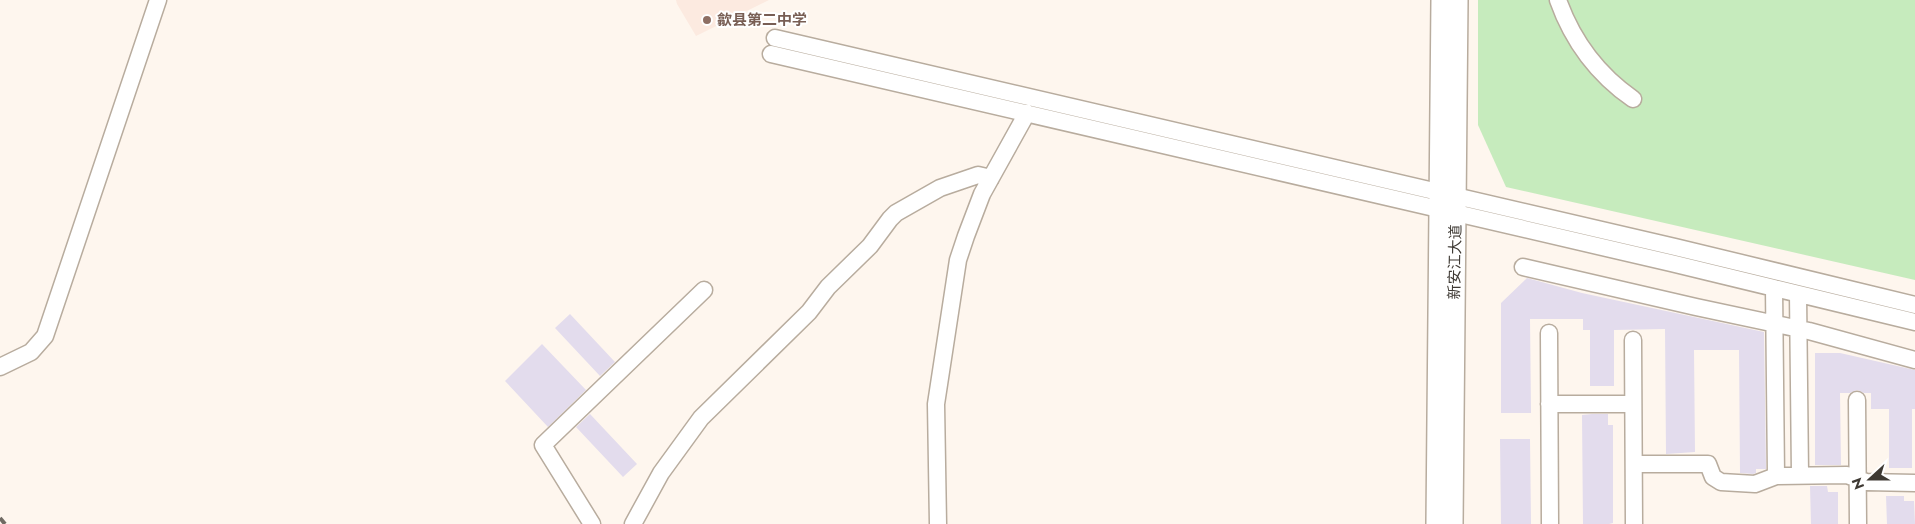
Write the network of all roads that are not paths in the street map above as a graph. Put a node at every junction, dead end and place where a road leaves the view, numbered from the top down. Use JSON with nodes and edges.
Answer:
{"nodes":[{"id":1,"x":158,"y":0,"type":"edge"},
{"id":2,"x":1442,"y":0,"type":"edge"},
{"id":3,"x":1457,"y":0,"type":"edge"},
{"id":4,"x":1558,"y":0,"type":"edge"},
{"id":5,"x":1633,"y":99,"type":"dead end"},
{"id":6,"x":1027,"y":113,"type":"junction"},
{"id":7,"x":991,"y":178,"type":"junction"},
{"id":8,"x":1448,"y":203,"type":"junction"},
{"id":9,"x":1524,"y":267,"type":"dead end"},
{"id":10,"x":1774,"y":288,"type":"junction"},
{"id":11,"x":704,"y":290,"type":"dead end"},
{"id":12,"x":1798,"y":294,"type":"junction"},
{"id":13,"x":1915,"y":305,"type":"edge"},
{"id":14,"x":1915,"y":322,"type":"edge"},
{"id":15,"x":1775,"y":324,"type":"junction"},
{"id":16,"x":1799,"y":328,"type":"junction"},
{"id":17,"x":1549,"y":333,"type":"dead end"},
{"id":18,"x":1633,"y":340,"type":"dead end"},
{"id":19,"x":1915,"y":360,"type":"edge"},
{"id":20,"x":0,"y":367,"type":"edge"},
{"id":21,"x":1857,"y":400,"type":"dead end"},
{"id":22,"x":1549,"y":404,"type":"junction"},
{"id":23,"x":1633,"y":404,"type":"junction"},
{"id":24,"x":1634,"y":464,"type":"junction"},
{"id":25,"x":1800,"y":475,"type":"junction"},
{"id":26,"x":1776,"y":476,"type":"junction"},
{"id":27,"x":1858,"y":479,"type":"junction"},
{"id":28,"x":1915,"y":483,"type":"edge"},
{"id":29,"x":592,"y":524,"type":"edge"},
{"id":30,"x":633,"y":524,"type":"edge"},
{"id":31,"x":938,"y":524,"type":"edge"},
{"id":32,"x":1437,"y":524,"type":"edge"},
{"id":33,"x":1452,"y":524,"type":"edge"},
{"id":34,"x":1550,"y":524,"type":"edge"},
{"id":35,"x":1634,"y":524,"type":"edge"},
{"id":36,"x":1858,"y":524,"type":"edge"}],
"edges":[{"from":1,"to":20,"type":"street"},
{"from":2,"to":8,"type":"main road","name":"新安江大道"},
{"from":3,"to":8,"type":"main road","name":"新安江大道"},
{"from":4,"to":5,"type":"street"},
{"from":6,"to":7,"type":"street"},
{"from":6,"to":8,"type":"street"},
{"from":6,"to":8,"type":"street"},
{"from":7,"to":30,"type":"street"},
{"from":7,"to":31,"type":"street"},
{"from":8,"to":10,"type":"street"},
{"from":8,"to":13,"type":"street"},
{"from":8,"to":32,"type":"main road","name":"新安江大道"},
{"from":8,"to":33,"type":"main road","name":"新安江大道"},
{"from":9,"to":15,"type":"street"},
{"from":10,"to":12,"type":"street"},
{"from":10,"to":15,"type":"street"},
{"from":11,"to":29,"type":"street"},
{"from":12,"to":14,"type":"street"},
{"from":12,"to":16,"type":"street"},
{"from":15,"to":16,"type":"street"},
{"from":15,"to":26,"type":"street"},
{"from":16,"to":19,"type":"street"},
{"from":16,"to":25,"type":"street"},
{"from":17,"to":22,"type":"street"},
{"from":18,"to":23,"type":"street"},
{"from":21,"to":27,"type":"street"},
{"from":22,"to":23,"type":"street"},
{"from":22,"to":34,"type":"street"},
{"from":23,"to":24,"type":"street"},
{"from":24,"to":26,"type":"street"},
{"from":24,"to":35,"type":"street"},
{"from":25,"to":26,"type":"street"},
{"from":25,"to":27,"type":"street"},
{"from":27,"to":28,"type":"street"},
{"from":27,"to":36,"type":"street"}]}
